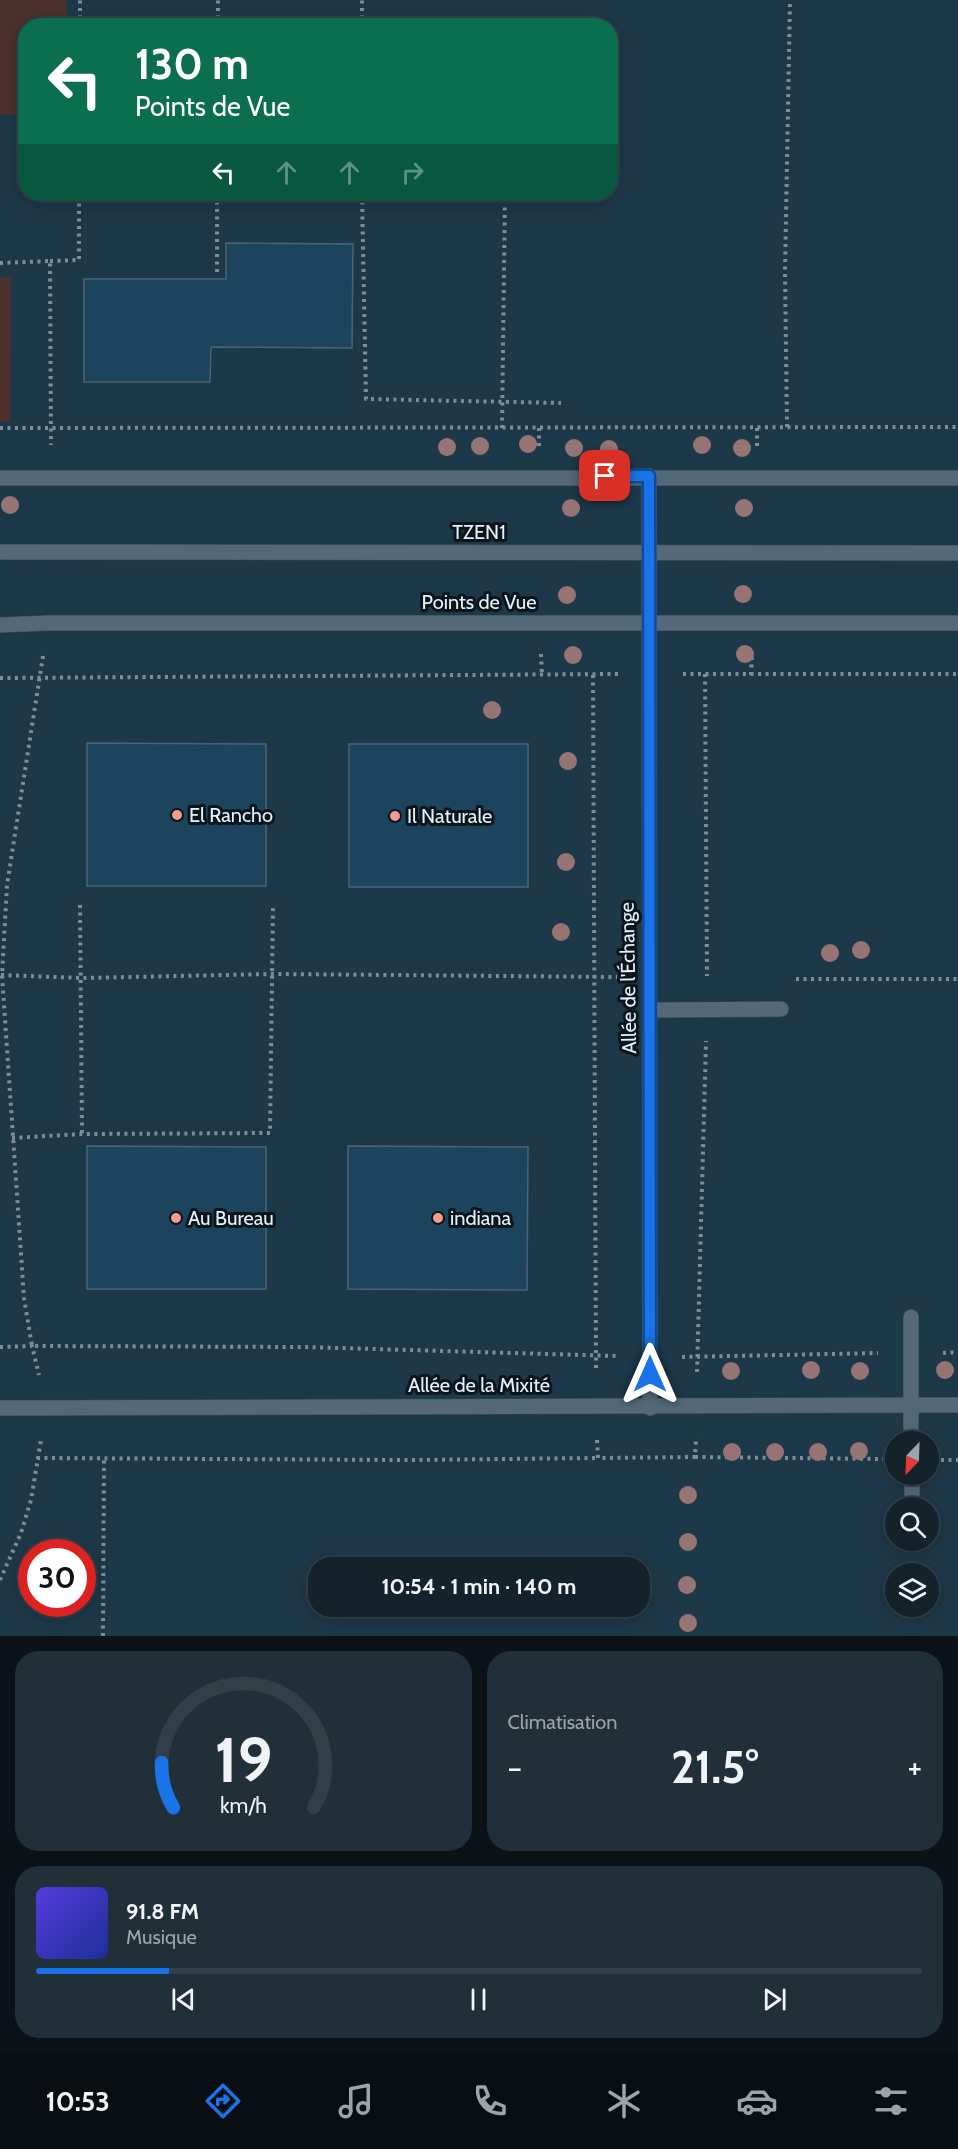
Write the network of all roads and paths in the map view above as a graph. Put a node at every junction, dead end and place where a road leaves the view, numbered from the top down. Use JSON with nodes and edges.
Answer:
{"nodes":[{"id":1,"x":80,"y":0,"type":"edge"},
{"id":2,"x":218,"y":0,"type":"edge"},
{"id":3,"x":362,"y":0,"type":"edge"},
{"id":4,"x":790,"y":0,"type":"edge"},
{"id":5,"x":80,"y":18,"type":"edge"},
{"id":6,"x":218,"y":18,"type":"edge"},
{"id":7,"x":362,"y":18,"type":"edge"},
{"id":8,"x":79,"y":201,"type":"edge"},
{"id":9,"x":218,"y":201,"type":"edge"},
{"id":10,"x":362,"y":201,"type":"edge"},
{"id":11,"x":505,"y":201,"type":"edge"},
{"id":12,"x":50,"y":261,"type":"junction"},
{"id":13,"x":0,"y":263,"type":"edge"},
{"id":14,"x":217,"y":272,"type":"dead end"},
{"id":15,"x":502,"y":401,"type":"junction"},
{"id":16,"x":561,"y":403,"type":"dead end"},
{"id":17,"x":787,"y":427,"type":"junction"},
{"id":18,"x":958,"y":427,"type":"edge"},
{"id":19,"x":0,"y":428,"type":"edge"},
{"id":20,"x":51,"y":428,"type":"junction"},
{"id":21,"x":502,"y":428,"type":"junction"},
{"id":22,"x":649,"y":476,"type":"junction"},
{"id":23,"x":0,"y":478,"type":"edge"},
{"id":24,"x":52,"y":478,"type":"junction"},
{"id":25,"x":958,"y":478,"type":"edge"},
{"id":26,"x":0,"y":552,"type":"edge"},
{"id":27,"x":649,"y":553,"type":"junction"},
{"id":28,"x":958,"y":553,"type":"edge"},
{"id":29,"x":648,"y":622,"type":"junction"},
{"id":30,"x":48,"y":623,"type":"junction"},
{"id":31,"x":958,"y":623,"type":"edge"},
{"id":32,"x":0,"y":625,"type":"edge"},
{"id":33,"x":648,"y":674,"type":"junction"},
{"id":34,"x":958,"y":674,"type":"edge"},
{"id":35,"x":592,"y":675,"type":"junction"},
{"id":36,"x":40,"y":676,"type":"junction"},
{"id":37,"x":0,"y":678,"type":"edge"},
{"id":38,"x":273,"y":904,"type":"dead end"},
{"id":39,"x":80,"y":905,"type":"dead end"},
{"id":40,"x":273,"y":974,"type":"junction"},
{"id":41,"x":1,"y":975,"type":"edge"},
{"id":42,"x":594,"y":977,"type":"junction"},
{"id":43,"x":648,"y":977,"type":"junction"},
{"id":44,"x":82,"y":978,"type":"junction"},
{"id":45,"x":717,"y":979,"type":"dead end"},
{"id":46,"x":791,"y":979,"type":"dead end"},
{"id":47,"x":958,"y":979,"type":"edge"},
{"id":48,"x":781,"y":1009,"type":"dead end"},
{"id":49,"x":650,"y":1010,"type":"junction"},
{"id":50,"x":82,"y":1134,"type":"junction"},
{"id":51,"x":12,"y":1138,"type":"junction"},
{"id":52,"x":911,"y":1317,"type":"dead end"},
{"id":53,"x":32,"y":1346,"type":"junction"},
{"id":54,"x":0,"y":1347,"type":"edge"},
{"id":55,"x":958,"y":1352,"type":"edge"},
{"id":56,"x":911,"y":1353,"type":"junction"},
{"id":57,"x":595,"y":1356,"type":"junction"},
{"id":58,"x":650,"y":1357,"type":"junction"},
{"id":59,"x":698,"y":1357,"type":"junction"},
{"id":60,"x":910,"y":1405,"type":"junction"},
{"id":61,"x":958,"y":1405,"type":"edge"},
{"id":62,"x":597,"y":1406,"type":"junction"},
{"id":63,"x":48,"y":1407,"type":"junction"},
{"id":64,"x":697,"y":1407,"type":"junction"},
{"id":65,"x":0,"y":1408,"type":"edge"},
{"id":66,"x":650,"y":1408,"type":"junction"},
{"id":67,"x":911,"y":1431,"type":"edge"},
{"id":68,"x":695,"y":1457,"type":"junction"},
{"id":69,"x":37,"y":1458,"type":"junction"},
{"id":70,"x":598,"y":1458,"type":"junction"},
{"id":71,"x":104,"y":1459,"type":"junction"},
{"id":72,"x":885,"y":1460,"type":"edge"},
{"id":73,"x":0,"y":1580,"type":"edge"},
{"id":74,"x":103,"y":1636,"type":"edge"}],
"edges":[{"from":1,"to":5,"type":"path"},
{"from":2,"to":6,"type":"path"},
{"from":3,"to":7,"type":"path"},
{"from":4,"to":17,"type":"path"},
{"from":8,"to":12,"type":"path"},
{"from":9,"to":14,"type":"path"},
{"from":10,"to":15,"type":"path"},
{"from":11,"to":15,"type":"path"},
{"from":12,"to":13,"type":"path"},
{"from":12,"to":20,"type":"path"},
{"from":15,"to":16,"type":"path"},
{"from":15,"to":21,"type":"path"},
{"from":17,"to":18,"type":"path"},
{"from":17,"to":21,"type":"path"},
{"from":19,"to":20,"type":"path"},
{"from":20,"to":21,"type":"path"},
{"from":20,"to":24,"type":"path"},
{"from":22,"to":24,"type":"street"},
{"from":22,"to":25,"type":"street"},
{"from":22,"to":27,"type":"street","name":"Allée de l'Échange"},
{"from":23,"to":24,"type":"street"},
{"from":26,"to":27,"type":"street","name":"TZEN1"},
{"from":27,"to":28,"type":"street","name":"TZEN1"},
{"from":27,"to":29,"type":"street","name":"Allée de l'Échange"},
{"from":29,"to":30,"type":"street","name":"Points de Vue"},
{"from":29,"to":31,"type":"street","name":"Points de Vue"},
{"from":29,"to":33,"type":"street","name":"Allée de l'Échange"},
{"from":30,"to":32,"type":"street","name":"Points de Vue"},
{"from":30,"to":36,"type":"path"},
{"from":33,"to":34,"type":"path"},
{"from":33,"to":35,"type":"path"},
{"from":33,"to":43,"type":"street","name":"Allée de l'Échange"},
{"from":35,"to":36,"type":"path"},
{"from":35,"to":42,"type":"path"},
{"from":36,"to":37,"type":"path"},
{"from":36,"to":41,"type":"path"},
{"from":38,"to":40,"type":"path"},
{"from":39,"to":44,"type":"path"},
{"from":40,"to":42,"type":"path"},
{"from":40,"to":44,"type":"path"},
{"from":40,"to":50,"type":"path"},
{"from":41,"to":44,"type":"path"},
{"from":41,"to":51,"type":"path"},
{"from":42,"to":43,"type":"path"},
{"from":42,"to":57,"type":"path"},
{"from":43,"to":45,"type":"path"},
{"from":43,"to":49,"type":"street","name":"Allée de l'Échange"},
{"from":44,"to":50,"type":"path"},
{"from":46,"to":47,"type":"path"},
{"from":48,"to":49,"type":"street"},
{"from":49,"to":58,"type":"street","name":"Allée de l'Échange"},
{"from":50,"to":51,"type":"path"},
{"from":51,"to":53,"type":"path"},
{"from":52,"to":56,"type":"street"},
{"from":53,"to":54,"type":"path"},
{"from":53,"to":57,"type":"path"},
{"from":53,"to":63,"type":"path"},
{"from":55,"to":56,"type":"path"},
{"from":56,"to":59,"type":"path"},
{"from":56,"to":60,"type":"street"},
{"from":57,"to":58,"type":"path"},
{"from":57,"to":62,"type":"path"},
{"from":58,"to":59,"type":"path"},
{"from":58,"to":66,"type":"street","name":"Allée de l'Échange"},
{"from":59,"to":64,"type":"path"},
{"from":60,"to":61,"type":"street","name":"Allée de la Mixité"},
{"from":60,"to":64,"type":"street","name":"Allée de la Mixité"},
{"from":60,"to":67,"type":"street"},
{"from":62,"to":63,"type":"street","name":"Allée de la Mixité"},
{"from":62,"to":66,"type":"street","name":"Allée de la Mixité"},
{"from":62,"to":70,"type":"path"},
{"from":63,"to":65,"type":"street","name":"Allée de la Mixité"},
{"from":63,"to":69,"type":"path"},
{"from":64,"to":66,"type":"street","name":"Allée de la Mixité"},
{"from":64,"to":68,"type":"path"},
{"from":68,"to":70,"type":"path"},
{"from":68,"to":72,"type":"path"},
{"from":69,"to":71,"type":"path"},
{"from":69,"to":73,"type":"path"},
{"from":70,"to":71,"type":"path"},
{"from":71,"to":74,"type":"path"}]}
